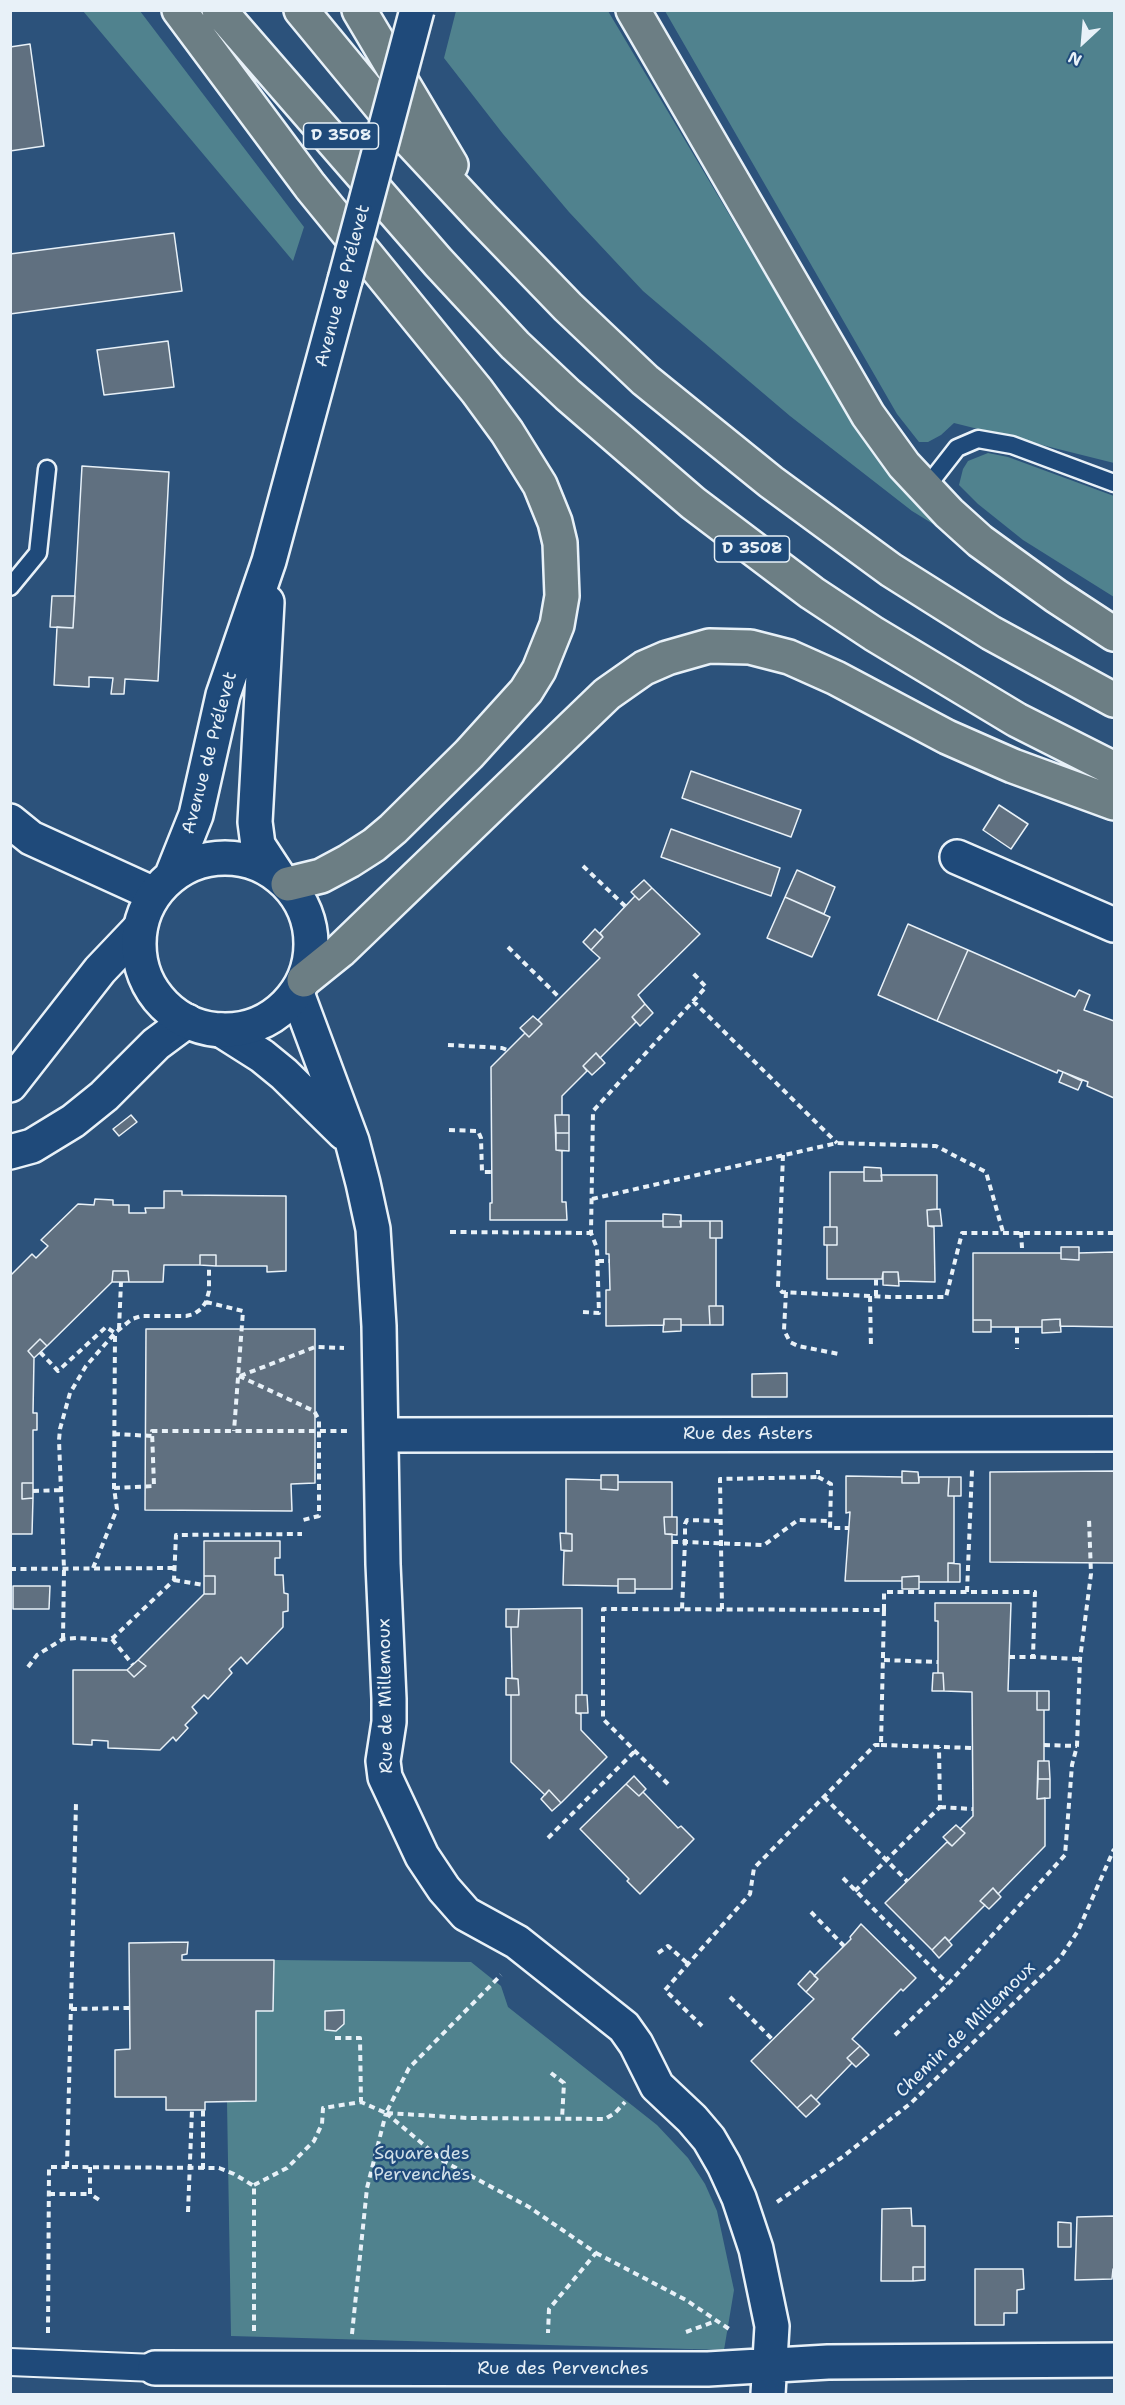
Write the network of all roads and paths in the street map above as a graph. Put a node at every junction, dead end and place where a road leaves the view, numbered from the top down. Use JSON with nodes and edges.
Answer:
{"nodes":[{"id":1,"x":179,"y":10,"type":"edge"},
{"id":2,"x":219,"y":10,"type":"edge"},
{"id":3,"x":244,"y":10,"type":"edge"},
{"id":4,"x":301,"y":10,"type":"edge"},
{"id":5,"x":359,"y":10,"type":"edge"},
{"id":6,"x":417,"y":10,"type":"edge"},
{"id":7,"x":633,"y":10,"type":"edge"},
{"id":8,"x":482,"y":219,"type":"junction"},
{"id":9,"x":438,"y":262,"type":"junction"},
{"id":10,"x":47,"y":469,"type":"dead end"},
{"id":11,"x":1114,"y":483,"type":"edge"},
{"id":12,"x":925,"y":489,"type":"junction"},
{"id":13,"x":269,"y":561,"type":"junction"},
{"id":14,"x":10,"y":587,"type":"edge"},
{"id":15,"x":1114,"y":634,"type":"edge"},
{"id":16,"x":1114,"y":699,"type":"edge"},
{"id":17,"x":1114,"y":769,"type":"edge"},
{"id":18,"x":1114,"y":803,"type":"edge"},
{"id":19,"x":10,"y":821,"type":"edge"},
{"id":20,"x":957,"y":858,"type":"dead end"},
{"id":21,"x":583,"y":866,"type":"dead end"},
{"id":22,"x":282,"y":879,"type":"junction"},
{"id":23,"x":163,"y":885,"type":"junction"},
{"id":24,"x":625,"y":906,"type":"dead end"},
{"id":25,"x":1114,"y":926,"type":"edge"},
{"id":26,"x":140,"y":928,"type":"junction"},
{"id":27,"x":508,"y":947,"type":"dead end"},
{"id":28,"x":692,"y":972,"type":"dead end"},
{"id":29,"x":300,"y":986,"type":"junction"},
{"id":30,"x":560,"y":998,"type":"dead end"},
{"id":31,"x":693,"y":1001,"type":"junction"},
{"id":32,"x":187,"y":1021,"type":"junction"},
{"id":33,"x":221,"y":1030,"type":"junction"},
{"id":34,"x":448,"y":1045,"type":"dead end"},
{"id":35,"x":507,"y":1050,"type":"dead end"},
{"id":36,"x":10,"y":1085,"type":"edge"},
{"id":37,"x":449,"y":1130,"type":"dead end"},
{"id":38,"x":352,"y":1141,"type":"junction"},
{"id":39,"x":837,"y":1143,"type":"junction"},
{"id":40,"x":10,"y":1152,"type":"edge"},
{"id":41,"x":783,"y":1155,"type":"junction"},
{"id":42,"x":492,"y":1172,"type":"dead end"},
{"id":43,"x":592,"y":1199,"type":"junction"},
{"id":44,"x":450,"y":1232,"type":"dead end"},
{"id":45,"x":1003,"y":1232,"type":"junction"},
{"id":46,"x":1021,"y":1232,"type":"junction"},
{"id":47,"x":591,"y":1233,"type":"junction"},
{"id":48,"x":1114,"y":1233,"type":"edge"},
{"id":49,"x":1022,"y":1248,"type":"dead end"},
{"id":50,"x":598,"y":1261,"type":"junction"},
{"id":51,"x":610,"y":1261,"type":"dead end"},
{"id":52,"x":209,"y":1266,"type":"dead end"},
{"id":53,"x":876,"y":1279,"type":"dead end"},
{"id":54,"x":121,"y":1282,"type":"dead end"},
{"id":55,"x":786,"y":1292,"type":"junction"},
{"id":56,"x":870,"y":1296,"type":"junction"},
{"id":57,"x":876,"y":1296,"type":"junction"},
{"id":58,"x":206,"y":1302,"type":"junction"},
{"id":59,"x":584,"y":1312,"type":"dead end"},
{"id":60,"x":1017,"y":1327,"type":"dead end"},
{"id":61,"x":117,"y":1331,"type":"junction"},
{"id":62,"x":345,"y":1348,"type":"dead end"},
{"id":63,"x":871,"y":1348,"type":"dead end"},
{"id":64,"x":1017,"y":1349,"type":"dead end"},
{"id":65,"x":40,"y":1352,"type":"dead end"},
{"id":66,"x":839,"y":1354,"type":"dead end"},
{"id":67,"x":239,"y":1376,"type":"junction"},
{"id":68,"x":340,"y":1430,"type":"dead end"},
{"id":69,"x":234,"y":1431,"type":"junction"},
{"id":70,"x":320,"y":1431,"type":"junction"},
{"id":71,"x":114,"y":1434,"type":"junction"},
{"id":72,"x":818,"y":1434,"type":"junction"},
{"id":73,"x":1114,"y":1434,"type":"edge"},
{"id":74,"x":381,"y":1435,"type":"junction"},
{"id":75,"x":153,"y":1436,"type":"junction"},
{"id":76,"x":971,"y":1475,"type":"dead end"},
{"id":77,"x":818,"y":1477,"type":"junction"},
{"id":78,"x":114,"y":1488,"type":"junction"},
{"id":79,"x":61,"y":1490,"type":"junction"},
{"id":80,"x":33,"y":1491,"type":"dead end"},
{"id":81,"x":1089,"y":1519,"type":"dead end"},
{"id":82,"x":303,"y":1520,"type":"dead end"},
{"id":83,"x":720,"y":1521,"type":"junction"},
{"id":84,"x":830,"y":1521,"type":"junction"},
{"id":85,"x":849,"y":1528,"type":"dead end"},
{"id":86,"x":302,"y":1534,"type":"dead end"},
{"id":87,"x":672,"y":1542,"type":"dead end"},
{"id":88,"x":685,"y":1542,"type":"junction"},
{"id":89,"x":721,"y":1543,"type":"junction"},
{"id":90,"x":93,"y":1568,"type":"junction"},
{"id":91,"x":174,"y":1568,"type":"junction"},
{"id":92,"x":10,"y":1569,"type":"edge"},
{"id":93,"x":64,"y":1569,"type":"junction"},
{"id":94,"x":174,"y":1580,"type":"junction"},
{"id":95,"x":204,"y":1585,"type":"dead end"},
{"id":96,"x":967,"y":1592,"type":"junction"},
{"id":97,"x":722,"y":1609,"type":"junction"},
{"id":98,"x":682,"y":1610,"type":"junction"},
{"id":99,"x":884,"y":1610,"type":"junction"},
{"id":100,"x":63,"y":1639,"type":"junction"},
{"id":101,"x":112,"y":1639,"type":"junction"},
{"id":102,"x":1009,"y":1657,"type":"dead end"},
{"id":103,"x":1033,"y":1658,"type":"junction"},
{"id":104,"x":1080,"y":1659,"type":"junction"},
{"id":105,"x":884,"y":1660,"type":"junction"},
{"id":106,"x":938,"y":1662,"type":"dead end"},
{"id":107,"x":133,"y":1665,"type":"dead end"},
{"id":108,"x":28,"y":1667,"type":"dead end"},
{"id":109,"x":881,"y":1745,"type":"junction"},
{"id":110,"x":1044,"y":1745,"type":"dead end"},
{"id":111,"x":1077,"y":1746,"type":"junction"},
{"id":112,"x":939,"y":1747,"type":"junction"},
{"id":113,"x":972,"y":1748,"type":"dead end"},
{"id":114,"x":635,"y":1751,"type":"junction"},
{"id":115,"x":668,"y":1784,"type":"dead end"},
{"id":116,"x":824,"y":1797,"type":"junction"},
{"id":117,"x":75,"y":1803,"type":"dead end"},
{"id":118,"x":940,"y":1808,"type":"junction"},
{"id":119,"x":973,"y":1809,"type":"dead end"},
{"id":120,"x":548,"y":1838,"type":"dead end"},
{"id":121,"x":1114,"y":1849,"type":"edge"},
{"id":122,"x":887,"y":1859,"type":"junction"},
{"id":123,"x":843,"y":1878,"type":"dead end"},
{"id":124,"x":908,"y":1881,"type":"dead end"},
{"id":125,"x":855,"y":1891,"type":"junction"},
{"id":126,"x":811,"y":1912,"type":"dead end"},
{"id":127,"x":844,"y":1946,"type":"dead end"},
{"id":128,"x":658,"y":1953,"type":"dead end"},
{"id":129,"x":687,"y":1963,"type":"junction"},
{"id":130,"x":497,"y":1979,"type":"dead end"},
{"id":131,"x":948,"y":1984,"type":"junction"},
{"id":132,"x":730,"y":1997,"type":"dead end"},
{"id":133,"x":71,"y":2008,"type":"junction"},
{"id":134,"x":130,"y":2008,"type":"dead end"},
{"id":135,"x":702,"y":2026,"type":"dead end"},
{"id":136,"x":895,"y":2035,"type":"dead end"},
{"id":137,"x":335,"y":2038,"type":"dead end"},
{"id":138,"x":773,"y":2040,"type":"dead end"},
{"id":139,"x":650,"y":2072,"type":"junction"},
{"id":140,"x":551,"y":2073,"type":"dead end"},
{"id":141,"x":361,"y":2102,"type":"junction"},
{"id":142,"x":192,"y":2110,"type":"dead end"},
{"id":143,"x":203,"y":2110,"type":"dead end"},
{"id":144,"x":386,"y":2113,"type":"junction"},
{"id":145,"x":562,"y":2119,"type":"junction"},
{"id":146,"x":67,"y":2167,"type":"junction"},
{"id":147,"x":90,"y":2167,"type":"junction"},
{"id":148,"x":191,"y":2168,"type":"junction"},
{"id":149,"x":203,"y":2169,"type":"junction"},
{"id":150,"x":254,"y":2186,"type":"junction"},
{"id":151,"x":792,"y":2193,"type":"dead end"},
{"id":152,"x":49,"y":2194,"type":"junction"},
{"id":153,"x":90,"y":2194,"type":"junction"},
{"id":154,"x":101,"y":2201,"type":"dead end"},
{"id":155,"x":188,"y":2212,"type":"dead end"},
{"id":156,"x":596,"y":2253,"type":"junction"},
{"id":157,"x":737,"y":2334,"type":"dead end"},
{"id":158,"x":1114,"y":2360,"type":"edge"},
{"id":159,"x":10,"y":2362,"type":"edge"},
{"id":160,"x":48,"y":2364,"type":"junction"},
{"id":161,"x":155,"y":2368,"type":"joint"},
{"id":162,"x":255,"y":2368,"type":"junction"},
{"id":163,"x":352,"y":2368,"type":"junction"},
{"id":164,"x":547,"y":2369,"type":"junction"},
{"id":165,"x":769,"y":2381,"type":"edge"}],
"edges":[{"from":1,"to":22,"type":"highway"},
{"from":2,"to":9,"type":"highway"},
{"from":3,"to":9,"type":"highway","number":"D 3508"},
{"from":4,"to":8,"type":"highway","number":"D 3508"},
{"from":5,"to":8,"type":"highway"},
{"from":6,"to":13,"type":"street","name":"Avenue de Prélevet","bridge":true},
{"from":7,"to":12,"type":"highway"},
{"from":8,"to":16,"type":"highway","number":"D 3508"},
{"from":9,"to":17,"type":"highway","number":"D 3508"},
{"from":10,"to":14,"type":"lane"},
{"from":11,"to":12,"type":"lane"},
{"from":12,"to":15,"type":"highway"},
{"from":13,"to":22,"type":"street","name":"Avenue de Prélevet"},
{"from":13,"to":23,"type":"street","name":"Avenue de Prélevet"},
{"from":18,"to":29,"type":"highway"},
{"from":19,"to":23,"type":"street"},
{"from":20,"to":25,"type":"street"},
{"from":21,"to":24,"type":"path"},
{"from":22,"to":23,"type":"street"},
{"from":22,"to":29,"type":"street"},
{"from":23,"to":26,"type":"street"},
{"from":26,"to":32,"type":"street"},
{"from":26,"to":36,"type":"street"},
{"from":27,"to":30,"type":"path"},
{"from":28,"to":31,"type":"path"},
{"from":29,"to":33,"type":"street"},
{"from":29,"to":38,"type":"street","name":"Rue de Millemoux"},
{"from":31,"to":39,"type":"path"},
{"from":31,"to":43,"type":"path"},
{"from":32,"to":33,"type":"street"},
{"from":32,"to":40,"type":"street"},
{"from":33,"to":38,"type":"street"},
{"from":34,"to":35,"type":"path"},
{"from":37,"to":42,"type":"path"},
{"from":38,"to":74,"type":"street","name":"Rue de Millemoux"},
{"from":39,"to":41,"type":"path"},
{"from":39,"to":45,"type":"path"},
{"from":41,"to":43,"type":"path"},
{"from":41,"to":55,"type":"path"},
{"from":43,"to":47,"type":"path"},
{"from":44,"to":47,"type":"path"},
{"from":45,"to":46,"type":"path"},
{"from":45,"to":57,"type":"path"},
{"from":46,"to":48,"type":"path"},
{"from":46,"to":49,"type":"path"},
{"from":47,"to":50,"type":"path"},
{"from":50,"to":51,"type":"path"},
{"from":50,"to":59,"type":"path"},
{"from":52,"to":58,"type":"path"},
{"from":53,"to":57,"type":"path"},
{"from":54,"to":61,"type":"path"},
{"from":55,"to":56,"type":"path"},
{"from":55,"to":66,"type":"path"},
{"from":56,"to":57,"type":"path"},
{"from":56,"to":63,"type":"path"},
{"from":58,"to":61,"type":"path"},
{"from":58,"to":67,"type":"path"},
{"from":60,"to":64,"type":"path"},
{"from":61,"to":65,"type":"path"},
{"from":61,"to":71,"type":"path"},
{"from":61,"to":79,"type":"path"},
{"from":62,"to":67,"type":"path"},
{"from":67,"to":69,"type":"path"},
{"from":67,"to":70,"type":"path"},
{"from":68,"to":70,"type":"path"},
{"from":69,"to":70,"type":"path"},
{"from":69,"to":75,"type":"path"},
{"from":70,"to":82,"type":"path"},
{"from":71,"to":75,"type":"path"},
{"from":71,"to":78,"type":"path"},
{"from":72,"to":73,"type":"street","name":"Rue des Asters"},
{"from":72,"to":74,"type":"street","name":"Rue des Asters"},
{"from":72,"to":77,"type":"path"},
{"from":74,"to":139,"type":"street","name":"Rue de Millemoux"},
{"from":75,"to":78,"type":"path"},
{"from":76,"to":96,"type":"path"},
{"from":77,"to":83,"type":"path"},
{"from":77,"to":84,"type":"path"},
{"from":78,"to":90,"type":"path"},
{"from":79,"to":80,"type":"path"},
{"from":79,"to":93,"type":"path"},
{"from":81,"to":104,"type":"path"},
{"from":83,"to":88,"type":"path"},
{"from":83,"to":89,"type":"path"},
{"from":84,"to":85,"type":"path"},
{"from":84,"to":89,"type":"path"},
{"from":86,"to":91,"type":"path"},
{"from":87,"to":88,"type":"path"},
{"from":88,"to":89,"type":"path"},
{"from":88,"to":98,"type":"path"},
{"from":89,"to":97,"type":"path"},
{"from":90,"to":91,"type":"path"},
{"from":90,"to":93,"type":"path"},
{"from":91,"to":94,"type":"path"},
{"from":92,"to":93,"type":"path"},
{"from":93,"to":100,"type":"path"},
{"from":94,"to":95,"type":"path"},
{"from":94,"to":101,"type":"path"},
{"from":96,"to":99,"type":"path"},
{"from":96,"to":103,"type":"path"},
{"from":97,"to":98,"type":"path"},
{"from":97,"to":99,"type":"path"},
{"from":98,"to":114,"type":"path"},
{"from":99,"to":105,"type":"path"},
{"from":100,"to":101,"type":"path"},
{"from":100,"to":108,"type":"path"},
{"from":101,"to":107,"type":"path"},
{"from":102,"to":103,"type":"path"},
{"from":103,"to":104,"type":"path"},
{"from":104,"to":111,"type":"path"},
{"from":105,"to":106,"type":"path"},
{"from":105,"to":109,"type":"path"},
{"from":109,"to":112,"type":"path"},
{"from":109,"to":116,"type":"path"},
{"from":110,"to":111,"type":"path"},
{"from":111,"to":131,"type":"path"},
{"from":112,"to":113,"type":"path"},
{"from":112,"to":118,"type":"path"},
{"from":114,"to":115,"type":"path"},
{"from":114,"to":120,"type":"path"},
{"from":116,"to":122,"type":"path"},
{"from":116,"to":129,"type":"path"},
{"from":117,"to":133,"type":"path"},
{"from":118,"to":119,"type":"path"},
{"from":118,"to":122,"type":"path"},
{"from":121,"to":151,"type":"path","name":"Chemin de Millemoux"},
{"from":122,"to":124,"type":"path"},
{"from":122,"to":125,"type":"path"},
{"from":123,"to":125,"type":"path"},
{"from":125,"to":131,"type":"path"},
{"from":126,"to":127,"type":"path"},
{"from":128,"to":129,"type":"path"},
{"from":129,"to":135,"type":"path"},
{"from":130,"to":144,"type":"path"},
{"from":131,"to":136,"type":"path"},
{"from":132,"to":138,"type":"path"},
{"from":133,"to":134,"type":"path"},
{"from":133,"to":146,"type":"path"},
{"from":137,"to":141,"type":"path"},
{"from":139,"to":145,"type":"path"},
{"from":139,"to":165,"type":"street","name":"Rue de Millemoux"},
{"from":140,"to":145,"type":"path"},
{"from":141,"to":144,"type":"path"},
{"from":141,"to":150,"type":"path"},
{"from":142,"to":148,"type":"path"},
{"from":143,"to":149,"type":"path"},
{"from":144,"to":145,"type":"path"},
{"from":144,"to":156,"type":"path"},
{"from":144,"to":163,"type":"path"},
{"from":146,"to":147,"type":"path"},
{"from":146,"to":152,"type":"path"},
{"from":147,"to":148,"type":"path"},
{"from":147,"to":153,"type":"path"},
{"from":148,"to":149,"type":"path"},
{"from":148,"to":155,"type":"path"},
{"from":149,"to":150,"type":"path"},
{"from":150,"to":162,"type":"path"},
{"from":152,"to":153,"type":"path"},
{"from":152,"to":160,"type":"path"},
{"from":153,"to":154,"type":"path"},
{"from":156,"to":157,"type":"path"},
{"from":156,"to":164,"type":"path"},
{"from":158,"to":165,"type":"street","name":"Rue des Pervenches"},
{"from":159,"to":160,"type":"street","name":"Rue des Pervenches"},
{"from":160,"to":161,"type":"street","name":"Rue des Pervenches"},
{"from":161,"to":162,"type":"street","name":"Rue des Pervenches"},
{"from":162,"to":163,"type":"street","name":"Rue des Pervenches"},
{"from":163,"to":164,"type":"street","name":"Rue des Pervenches"},
{"from":164,"to":165,"type":"street","name":"Rue des Pervenches"}]}
